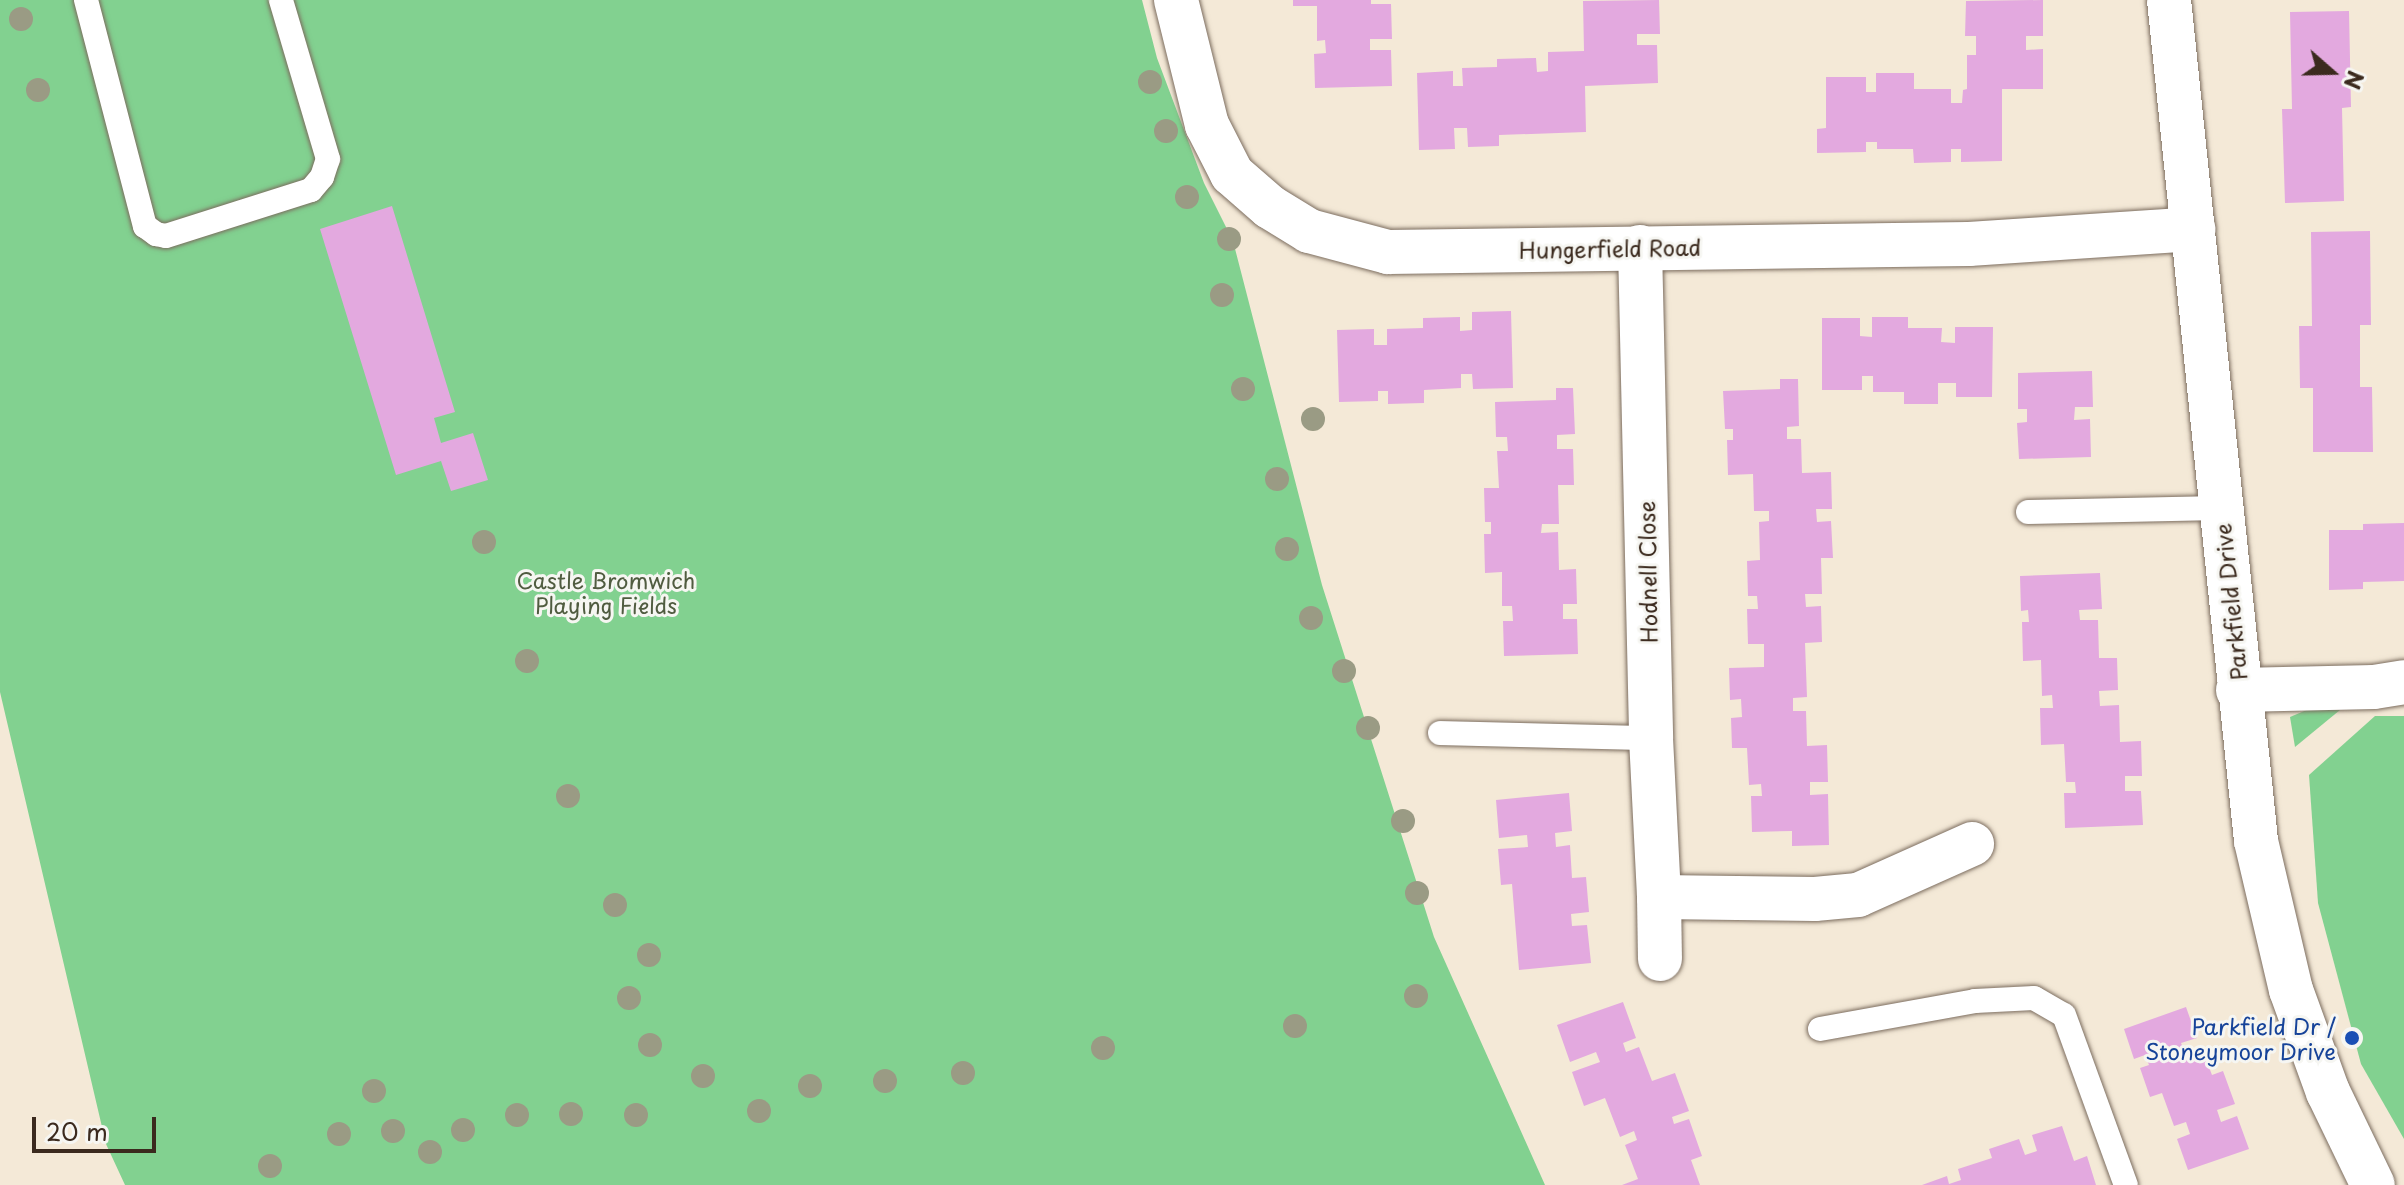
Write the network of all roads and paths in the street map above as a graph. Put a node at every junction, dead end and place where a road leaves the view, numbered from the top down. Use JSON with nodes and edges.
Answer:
{"nodes":[{"id":1,"x":86,"y":0,"type":"edge"},
{"id":2,"x":281,"y":0,"type":"edge"},
{"id":3,"x":1176,"y":0,"type":"edge"},
{"id":4,"x":2169,"y":0,"type":"edge"},
{"id":5,"x":2193,"y":229,"type":"junction"},
{"id":6,"x":1640,"y":247,"type":"junction"},
{"id":7,"x":2220,"y":508,"type":"junction"},
{"id":8,"x":2028,"y":512,"type":"dead end"},
{"id":9,"x":2404,"y":682,"type":"edge"},
{"id":10,"x":2238,"y":690,"type":"junction"},
{"id":11,"x":1440,"y":733,"type":"dead end"},
{"id":12,"x":1651,"y":738,"type":"junction"},
{"id":13,"x":1972,"y":844,"type":"dead end"},
{"id":14,"x":1659,"y":897,"type":"junction"},
{"id":15,"x":1660,"y":959,"type":"dead end"},
{"id":16,"x":1820,"y":1029,"type":"dead end"},
{"id":17,"x":2126,"y":1185,"type":"edge"},
{"id":18,"x":2373,"y":1185,"type":"edge"}],
"edges":[{"from":1,"to":2,"type":"lane"},
{"from":3,"to":6,"type":"street","name":"Hungerfield Road"},
{"from":4,"to":5,"type":"street","name":"Parkfield Drive"},
{"from":5,"to":6,"type":"street","name":"Hungerfield Road"},
{"from":5,"to":7,"type":"street","name":"Parkfield Drive"},
{"from":6,"to":12,"type":"street","name":"Hodnell Close"},
{"from":7,"to":8,"type":"lane"},
{"from":7,"to":10,"type":"street","name":"Parkfield Drive"},
{"from":9,"to":10,"type":"street"},
{"from":10,"to":18,"type":"street","name":"Parkfield Drive"},
{"from":11,"to":12,"type":"lane"},
{"from":12,"to":14,"type":"street","name":"Hodnell Close"},
{"from":13,"to":14,"type":"street"},
{"from":14,"to":15,"type":"street","name":"Hodnell Close"},
{"from":16,"to":17,"type":"lane"}]}
